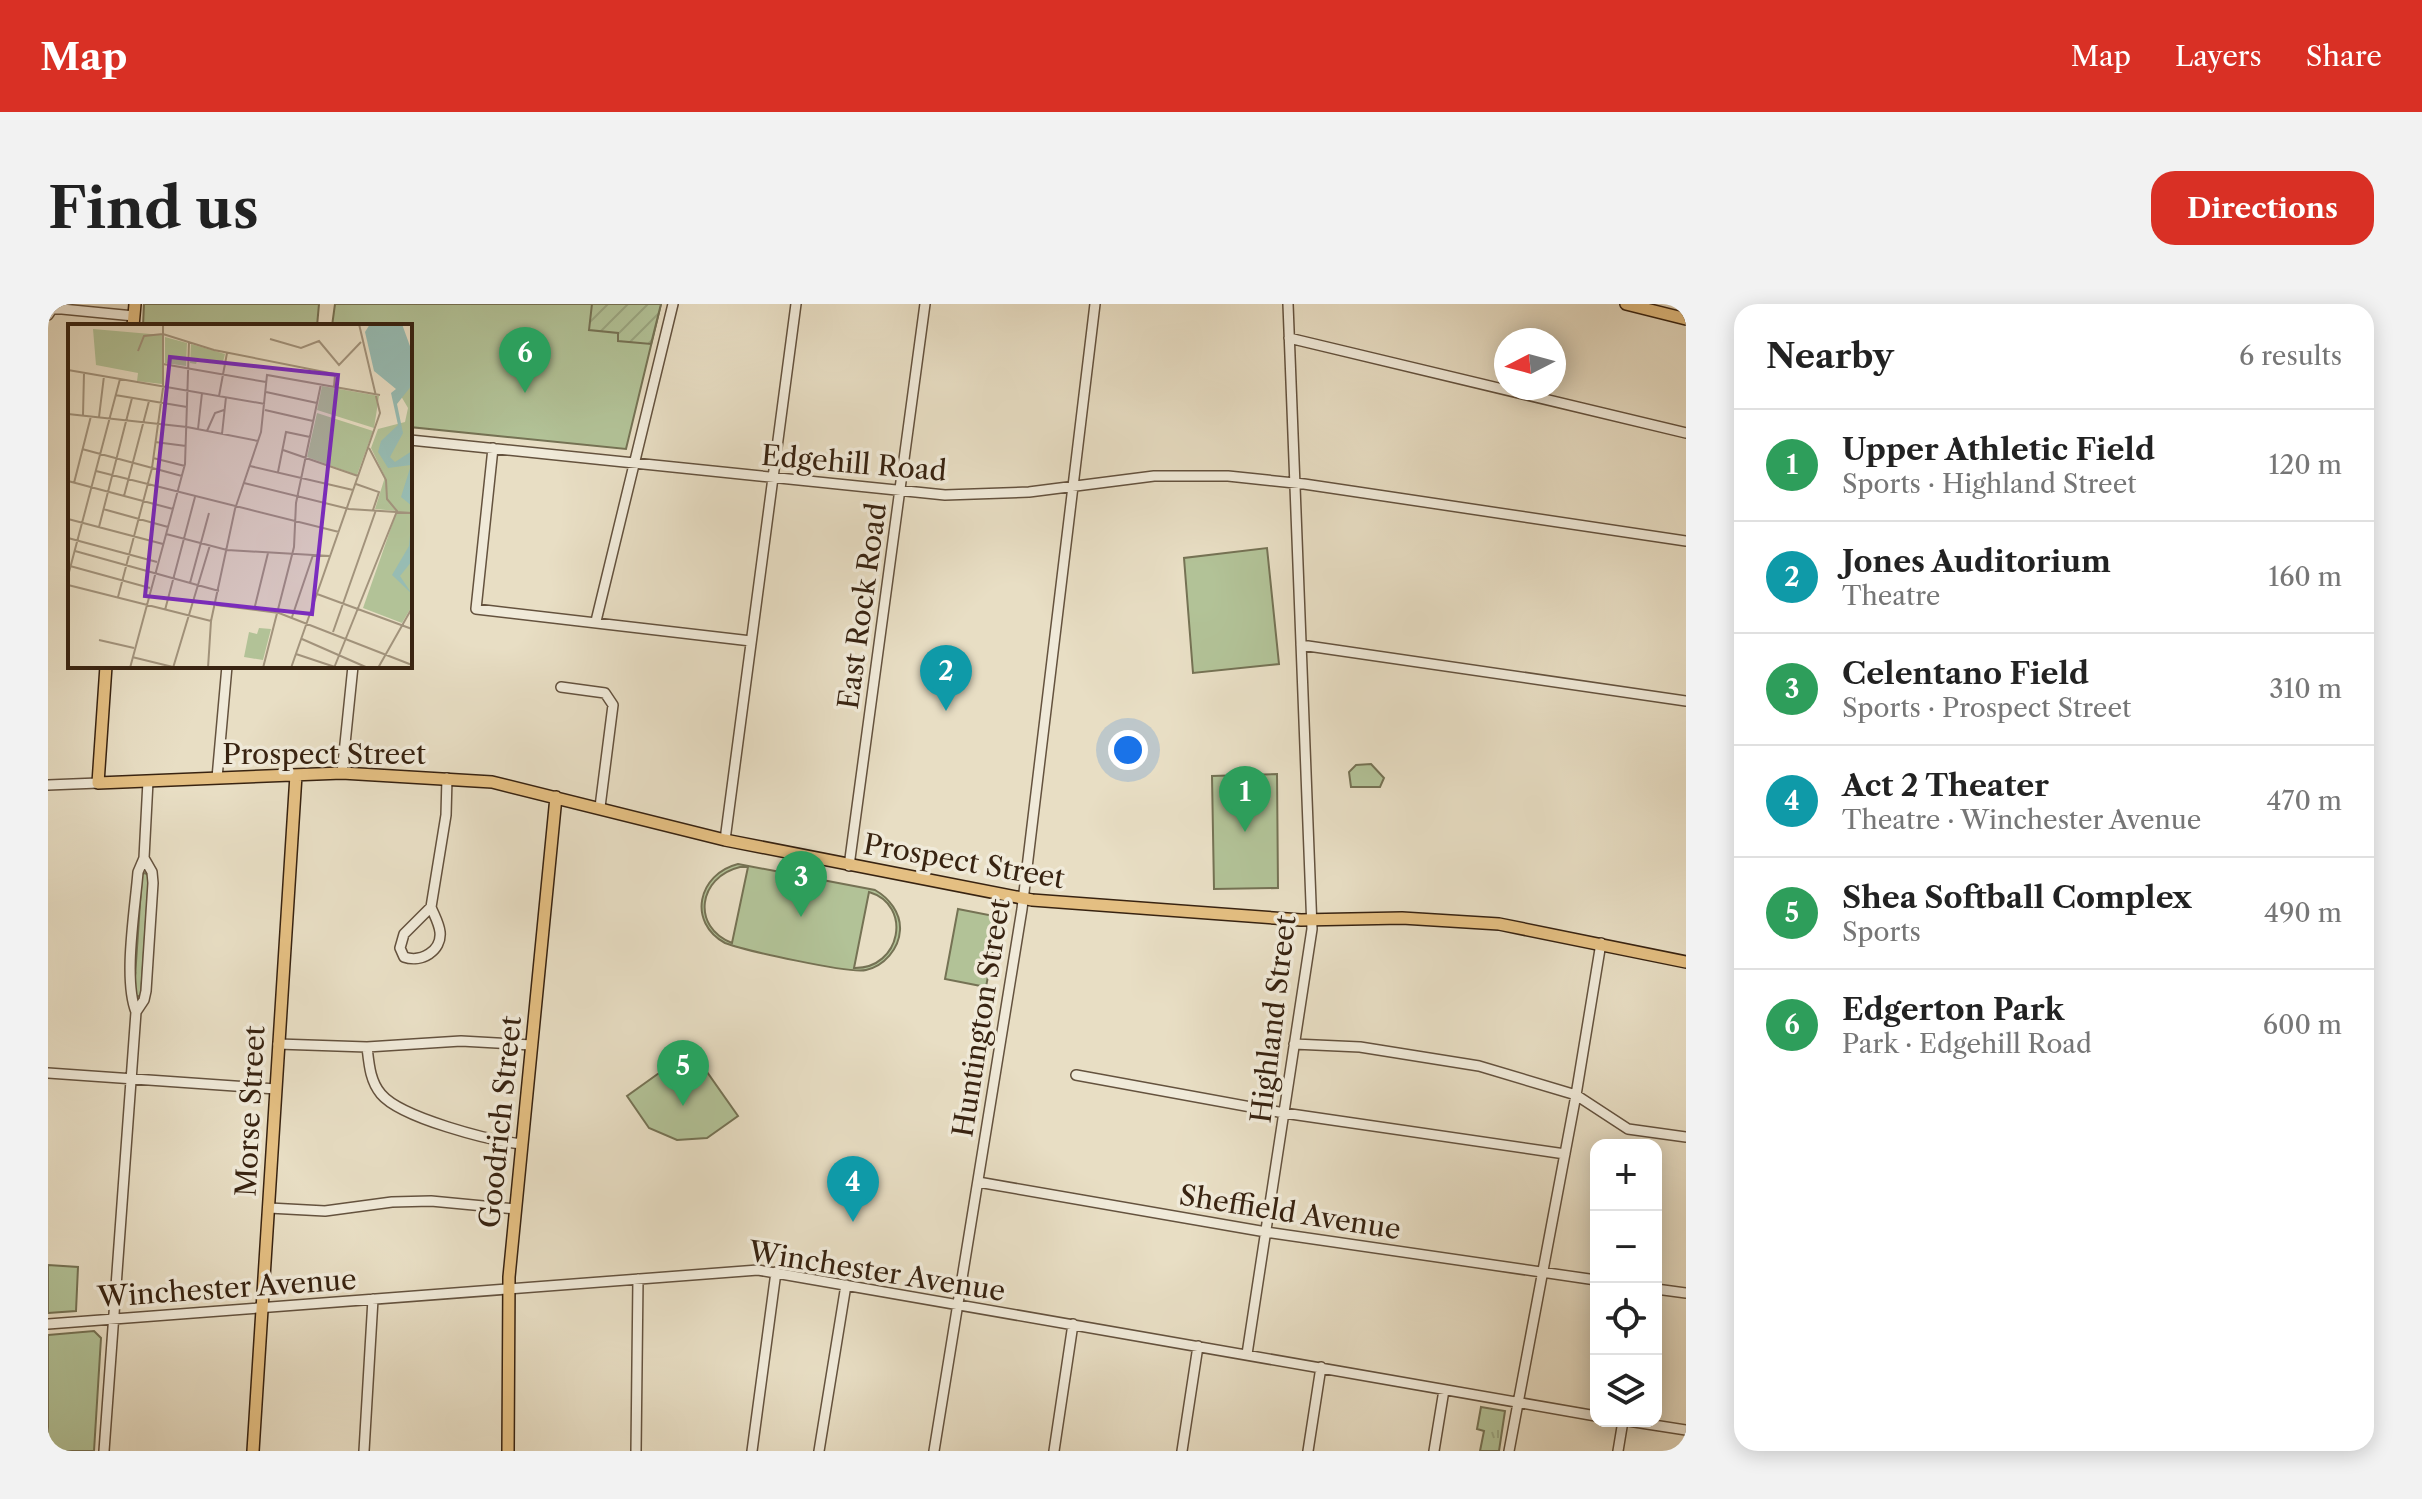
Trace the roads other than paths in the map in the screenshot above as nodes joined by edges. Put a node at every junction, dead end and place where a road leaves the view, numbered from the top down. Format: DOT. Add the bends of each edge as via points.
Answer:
graph roads {
  1 [pos="673,304"];
  2 [pos="796,304"];
  3 [pos="925,304"];
  4 [pos="1095,304"];
  5 [pos="1288,304"];
  6 [pos="1626,304"];
  7 [pos="48,315"];
  8 [pos="134,315"];
  9 [pos="1686,319"];
  10 [pos="1289,338"];
  11 [pos="1686,433"];
  12 [pos="412,440"];
  13 [pos="493,448"];
  14 [pos="634,463"];
  15 [pos="773,478"];
  16 [pos="1295,482"];
  17 [pos="1073,486"];
  18 [pos="899,491"];
  19 [pos="1686,541"];
  20 [pos="596,621"];
  21 [pos="751,641"];
  22 [pos="1301,645"];
  23 [pos="106,668"];
  24 [pos="227,668"];
  25 [pos="353,668"];
  26 [pos="561,687"];
  27 [pos="1686,701"];
  28 [pos="342,773"];
  29 [pos="296,775"];
  30 [pos="217,778"];
  31 [pos="447,778"];
  32 [pos="148,781"];
  33 [pos="98,783"];
  34 [pos="48,785"];
  35 [pos="556,797"];
  36 [pos="600,807"];
  37 [pos="725,840"];
  38 [pos="144,858"];
  39 [pos="849,866"];
  40 [pos="1023,898"];
  41 [pos="431,907"];
  42 [pos="1311,920"];
  43 [pos="1601,943"];
  44 [pos="1686,962"];
  45 [pos="136,1012"];
  46 [pos="278,1044"];
  47 [pos="1294,1044"];
  48 [pos="532,1045"];
  49 [pos="367,1047"];
  50 [pos="48,1073"];
  51 [pos="1076,1075"];
  52 [pos="132,1079"];
  53 [pos="276,1089"];
  54 [pos="1576,1095"];
  55 [pos="1284,1113"];
  56 [pos="1686,1137"];
  57 [pos="522,1144"];
  58 [pos="1565,1154"];
  59 [pos="978,1182"];
  60 [pos="269,1208"];
  61 [pos="516,1209"];
  62 [pos="1266,1232"];
  63 [pos="776,1272"];
  64 [pos="1541,1272"];
  65 [pos="638,1279"];
  66 [pos="1590,1279"];
  67 [pos="846,1285"];
  68 [pos="509,1289"];
  69 [pos="1662,1290"];
  70 [pos="1686,1293"];
  71 [pos="373,1299"];
  72 [pos="957,1304"];
  73 [pos="262,1308"];
  74 [pos="113,1319"];
  75 [pos="48,1324"];
  76 [pos="1073,1324"];
  77 [pos="1198,1346"];
  78 [pos="1247,1354"];
  79 [pos="1321,1367"];
  80 [pos="1444,1390"];
  81 [pos="1517,1402"];
  82 [pos="1590,1415"];
  83 [pos="1662,1426"];
  84 [pos="1624,1427"];
  85 [pos="1686,1430"];
  86 [pos="104,1451"];
  87 [pos="253,1451"];
  88 [pos="364,1451"];
  89 [pos="508,1451"];
  90 [pos="636,1451"];
  91 [pos="752,1451"];
  92 [pos="819,1451"];
  93 [pos="934,1451"];
  94 [pos="1054,1451"];
  95 [pos="1182,1451"];
  96 [pos="1308,1451"];
  97 [pos="1434,1451"];
  98 [pos="1509,1451"];
  99 [pos="1618,1451"];
  1 -- 14 [label="street"];
  2 -- 15 [label="street"];
  3 -- 18 [label="street, East Rock Road"];
  4 -- 17 [label="street, Huntington Street"];
  5 -- 10 [label="street, Highland Street"];
  6 -- 9 [label="main road"];
  7 -- 8 [label="street" via="62,309"];
  10 -- 11 [label="street"];
  10 -- 16 [label="street, Highland Street"];
  12 -- 13 [label="street, Edgehill Road"];
  13 -- 14 [label="street, Edgehill Road"];
  13 -- 20 [label="street" via="476,609"];
  14 -- 15 [label="street, Edgehill Road"];
  14 -- 20 [label="street"];
  15 -- 18 [label="street, Edgehill Road"];
  15 -- 21 [label="street"];
  16 -- 17 [label="street, Edgehill Road" via="1183,475"];
  16 -- 19 [label="street, Edgehill Road"];
  16 -- 22 [label="street, Highland Street"];
  17 -- 18 [label="street, Edgehill Road" via="991,495"];
  17 -- 40 [label="street, Huntington Street"];
  18 -- 39 [label="street, East Rock Road"];
  20 -- 21 [label="street"];
  21 -- 37 [label="street"];
  22 -- 27 [label="street"];
  22 -- 42 [label="street, Highland Street"];
  23 -- 33 [label="main road"];
  24 -- 30 [label="street"];
  25 -- 28 [label="street"];
  26 -- 36 [label="street" via="605,693 613,705"];
  28 -- 29 [label="main road, Prospect Street"];
  28 -- 31 [label="main road, Prospect Street"];
  29 -- 30 [label="main road, Prospect Street"];
  29 -- 46 [label="main road, Morse Street"];
  30 -- 32 [label="main road, Prospect Street"];
  31 -- 35 [label="main road, Prospect Street"];
  31 -- 41 [label="street"];
  32 -- 33 [label="main road, Prospect Street"];
  32 -- 38 [label="street"];
  33 -- 34 [label="street, Prospect Street"];
  35 -- 36 [label="main road, Prospect Street"];
  35 -- 48 [label="main road, Goodrich Street"];
  36 -- 37 [label="main road, Prospect Street"];
  37 -- 39 [label="main road, Prospect Street"];
  38 -- 45 [label="street" via="138,872 131,971"];
  38 -- 45 [label="street" via="153,883 146,991"];
  39 -- 40 [label="main road, Prospect Street"];
  40 -- 42 [label="main road, Prospect Street"];
  40 -- 59 [label="street, Huntington Street"];
  41 -- 41 [label="street" via="402,938 404,957 422,957 439,943"];
  42 -- 43 [label="main road, Prospect Street" via="1481,922"];
  42 -- 47 [label="street, Highland Street"];
  43 -- 44 [label="main road, Prospect Street"];
  43 -- 54 [label="street"];
  45 -- 52 [label="street"];
  46 -- 49 [label="street"];
  46 -- 53 [label="main road, Morse Street"];
  47 -- 54 [label="street" via="1360,1047 1461,1062"];
  47 -- 55 [label="street, Highland Street"];
  48 -- 49 [label="street" via="461,1041"];
  48 -- 57 [label="main road, Goodrich Street"];
  49 -- 57 [label="street" via="374,1083 397,1107"];
  50 -- 52 [label="street"];
  51 -- 55 [label="street"];
  52 -- 53 [label="street"];
  52 -- 74 [label="street"];
  53 -- 60 [label="main road, Morse Street"];
  54 -- 56 [label="street" via="1628,1129"];
  54 -- 58 [label="street"];
  55 -- 58 [label="street"];
  55 -- 62 [label="street, Highland Street"];
  57 -- 61 [label="main road, Goodrich Street"];
  58 -- 64 [label="street"];
  59 -- 62 [label="street, Sheffield Avenue"];
  59 -- 72 [label="street, Huntington Street"];
  60 -- 61 [label="street" via="325,1211 431,1201"];
  60 -- 73 [label="main road, Morse Street"];
  61 -- 68 [label="main road, Goodrich Street"];
  62 -- 64 [label="street, Sheffield Avenue"];
  62 -- 78 [label="street, Highland Street"];
  63 -- 65 [label="street, Winchester Avenue"];
  63 -- 67 [label="street, Winchester Avenue"];
  63 -- 91 [label="street"];
  64 -- 66 [label="street, Sheffield Avenue"];
  64 -- 81 [label="street"];
  65 -- 68 [label="street, Winchester Avenue"];
  65 -- 90 [label="street"];
  67 -- 72 [label="street, Winchester Avenue"];
  67 -- 92 [label="street"];
  68 -- 71 [label="street, Winchester Avenue"];
  68 -- 89 [label="main road, Goodrich Street"];
  69 -- 70 [label="street"];
  71 -- 73 [label="street, Winchester Avenue"];
  71 -- 88 [label="street"];
  72 -- 76 [label="street, Winchester Avenue"];
  72 -- 93 [label="street, Huntington Street"];
  73 -- 74 [label="street, Winchester Avenue"];
  73 -- 87 [label="main road, Morse Street"];
  74 -- 75 [label="street, Winchester Avenue"];
  74 -- 86 [label="street"];
  76 -- 77 [label="street, Winchester Avenue"];
  76 -- 94 [label="street"];
  77 -- 78 [label="street, Winchester Avenue"];
  77 -- 95 [label="street"];
  78 -- 79 [label="street, Winchester Avenue"];
  79 -- 80 [label="street, Winchester Avenue"];
  79 -- 96 [label="street"];
  80 -- 81 [label="street, Winchester Avenue"];
  80 -- 97 [label="street"];
  81 -- 82 [label="street, Winchester Avenue"];
  81 -- 98 [label="street"];
  83 -- 85 [label="street"];
  84 -- 99 [label="street"];
}
